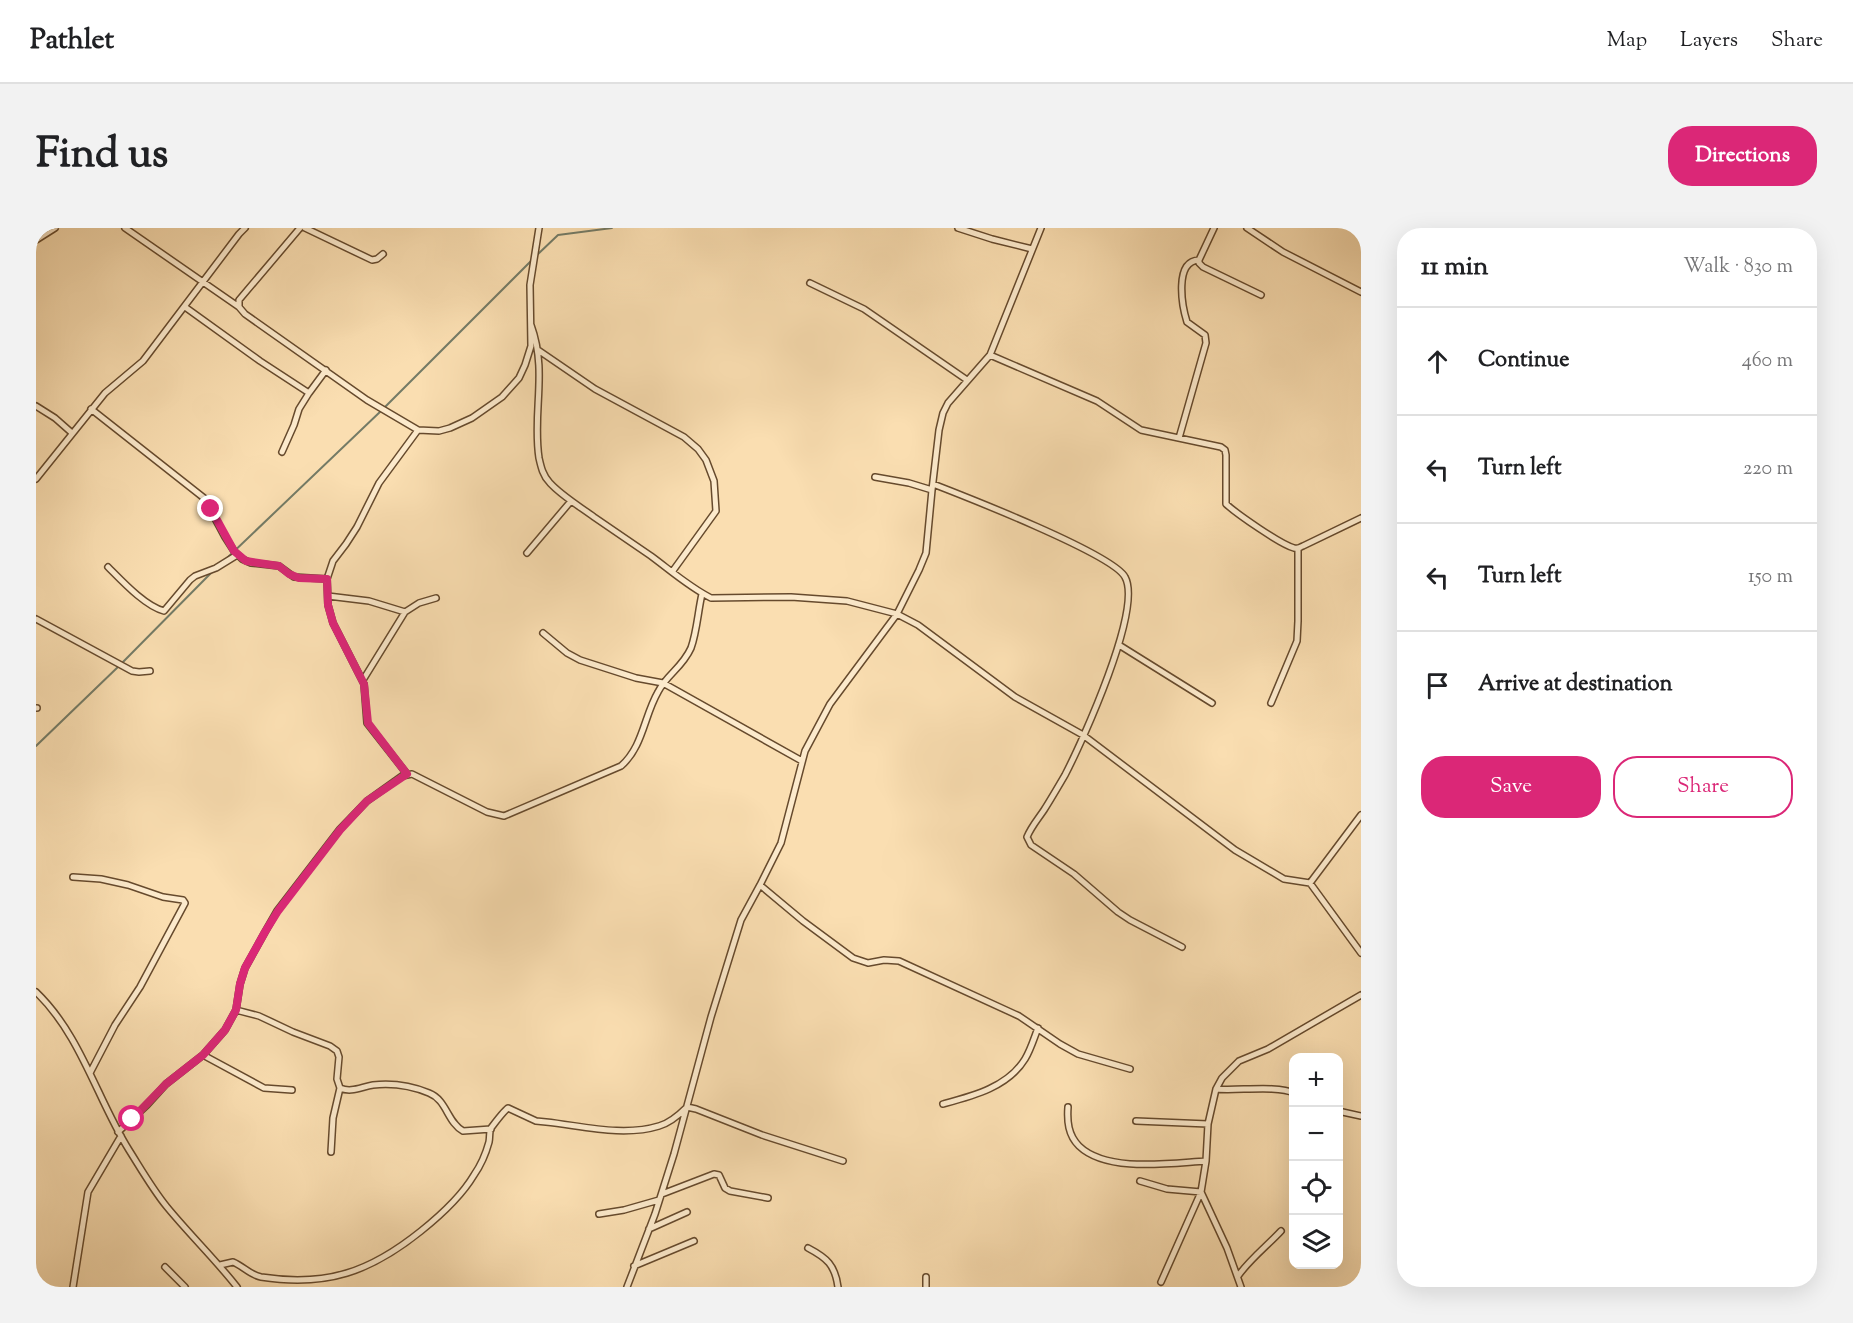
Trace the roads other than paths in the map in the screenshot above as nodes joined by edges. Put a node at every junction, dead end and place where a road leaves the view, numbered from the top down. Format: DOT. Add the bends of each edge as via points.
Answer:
graph roads {
  1 [pos="55,228"];
  2 [pos="125,228"];
  3 [pos="245,228"];
  4 [pos="300,228"];
  5 [pos="305,228"];
  6 [pos="539,228"];
  7 [pos="958,228"];
  8 [pos="1041,228"];
  9 [pos="1214,228"];
  10 [pos="1247,228"];
  11 [pos="36,240"];
  12 [pos="1032,249"];
  13 [pos="383,254"];
  14 [pos="1199,260"];
  15 [pos="203,282"];
  16 [pos="810,283"];
  17 [pos="1361,291"];
  18 [pos="1261,295"];
  19 [pos="185,307"];
  20 [pos="239,307"];
  21 [pos="531,325"];
  22 [pos="538,350"];
  23 [pos="990,355"];
  24 [pos="326,370"];
  25 [pos="967,380"];
  26 [pos="309,393"];
  27 [pos="36,406"];
  28 [pos="91,410"];
  29 [pos="418,430"];
  30 [pos="72,433"];
  31 [pos="1179,438"];
  32 [pos="282,452"];
  33 [pos="875,477"];
  34 [pos="36,479"];
  35 [pos="932,487"];
  36 [pos="571,501"];
  37 [pos="1361,518"];
  38 [pos="1298,548"];
  39 [pos="527,553"];
  40 [pos="237,555"];
  41 [pos="108,567"];
  42 [pos="672,572"];
  43 [pos="327,579"];
  44 [pos="702,594"];
  45 [pos="328,596"];
  46 [pos="436,598"];
  47 [pos="405,612"];
  48 [pos="897,614"];
  49 [pos="36,619"];
  50 [pos="543,633"];
  51 [pos="1119,645"];
  52 [pos="150,670"];
  53 [pos="363,680"];
  54 [pos="663,683"];
  55 [pos="1271,702"];
  56 [pos="1212,703"];
  57 [pos="1083,735"];
  58 [pos="802,761"];
  59 [pos="407,774"];
  60 [pos="1361,815"];
  61 [pos="73,877"];
  62 [pos="1310,883"];
  63 [pos="760,885"];
  64 [pos="1182,947"];
  65 [pos="1361,952"];
  66 [pos="36,993"];
  67 [pos="1361,995"];
  68 [pos="236,1010"];
  69 [pos="1038,1028"];
  70 [pos="203,1055"];
  71 [pos="1130,1069"];
  72 [pos="90,1073"];
  73 [pos="340,1089"];
  74 [pos="1216,1089"];
  75 [pos="292,1090"];
  76 [pos="1289,1092"];
  77 [pos="943,1104"];
  78 [pos="687,1107"];
  79 [pos="1068,1107"];
  80 [pos="1343,1112"];
  81 [pos="1361,1116"];
  82 [pos="1136,1121"];
  83 [pos="1208,1124"];
  84 [pos="491,1129"];
  85 [pos="119,1134"];
  86 [pos="331,1152"];
  87 [pos="843,1161"];
  88 [pos="1206,1161"];
  89 [pos="1140,1181"];
  90 [pos="1201,1192"];
  91 [pos="660,1197"];
  92 [pos="768,1198"];
  93 [pos="687,1212"];
  94 [pos="599,1214"];
  95 [pos="649,1229"];
  96 [pos="1281,1231"];
  97 [pos="694,1240"];
  98 [pos="808,1248"];
  99 [pos="220,1265"];
  100 [pos="634,1266"];
  101 [pos="165,1267"];
  102 [pos="1238,1276"];
  103 [pos="926,1277"];
  104 [pos="313,1280"];
  105 [pos="1161,1282"];
  106 [pos="73,1287"];
  107 [pos="185,1287"];
  108 [pos="237,1287"];
  109 [pos="314,1287"];
  110 [pos="627,1287"];
  111 [pos="838,1287"];
  112 [pos="926,1287"];
  113 [pos="1241,1287"];
  1 -- 11 [label="street"];
  2 -- 15 [label="street"];
  3 -- 15 [label="street"];
  4 -- 20 [label="street" via="239,300"];
  5 -- 13 [label="street" via="372,260"];
  6 -- 21 [label="street" via="530,285"];
  7 -- 12 [label="street"];
  8 -- 12 [label="street"];
  9 -- 14 [label="street"];
  10 -- 17 [label="street" via="1283,252"];
  12 -- 23 [label="street"];
  14 -- 18 [label="street" via="1203,267"];
  14 -- 31 [label="street" via="1190,262 1184,272 1183,300 1187,322 1206,339"];
  15 -- 19 [label="street"];
  15 -- 20 [label="street"];
  16 -- 25 [label="street" via="864,309"];
  19 -- 26 [label="street"];
  19 -- 28 [label="street" via="143,361 111,387"];
  20 -- 24 [label="street"];
  21 -- 22 [label="street"];
  21 -- 29 [label="street" via="531,346 525,365 502,398 450,428"];
  22 -- 36 [label="street" via="539,458 548,482"];
  22 -- 42 [label="street" via="595,389 684,437 706,460 714,481 716,511"];
  23 -- 25 [label="street"];
  23 -- 31 [label="street" via="1097,401 1141,430"];
  24 -- 26 [label="street"];
  24 -- 29 [label="street"];
  25 -- 35 [label="street" via="943,413"];
  26 -- 32 [label="street"];
  27 -- 30 [label="street"];
  28 -- 30 [label="street"];
  28 -- 40 [label="street" via="204,498"];
  29 -- 43 [label="street" via="379,483 357,527 333,561"];
  30 -- 34 [label="street"];
  31 -- 38 [label="street" via="1225,450 1226,504 1278,540"];
  33 -- 35 [label="street"];
  35 -- 48 [label="street" via="926,552"];
  35 -- 51 [label="street" via="1025,522 1119,569 1126,577 1128,595"];
  36 -- 39 [label="street"];
  36 -- 42 [label="street"];
  37 -- 38 [label="street"];
  38 -- 55 [label="street" via="1296,641"];
  40 -- 41 [label="street" via="195,576 164,611 130,589"];
  40 -- 43 [label="street" via="251,563 279,566 294,577"];
  42 -- 44 [label="street"];
  43 -- 45 [label="street"];
  44 -- 48 [label="street" via="716,599 790,597 847,601"];
  44 -- 54 [label="street" via="692,645 681,666"];
  45 -- 47 [label="street" via="369,601"];
  45 -- 53 [label="street" via="333,623"];
  46 -- 47 [label="street"];
  47 -- 53 [label="street"];
  48 -- 57 [label="street" via="918,625 1015,697"];
  48 -- 58 [label="street" via="830,704"];
  49 -- 52 [label="street" via="132,671"];
  50 -- 54 [label="street" via="580,660"];
  51 -- 56 [label="street"];
  51 -- 57 [label="street"];
  53 -- 59 [label="street" via="368,723"];
  54 -- 58 [label="street"];
  54 -- 59 [label="street" via="628,760 511,814 497,816"];
  57 -- 62 [label="street" via="1235,850 1284,879"];
  57 -- 64 [label="street" via="1065,774 1027,835 1028,840 1130,920"];
  58 -- 63 [label="street" via="781,843"];
  59 -- 68 [label="street" via="367,801 278,911 245,968"];
  60 -- 62 [label="street"];
  61 -- 72 [label="street" via="128,885 185,903"];
  62 -- 65 [label="street"];
  63 -- 69 [label="street" via="853,958 868,963 899,961"];
  63 -- 78 [label="street" via="741,920"];
  66 -- 72 [label="street" via="63,1025"];
  67 -- 74 [label="street" via="1239,1061"];
  68 -- 70 [label="street"];
  68 -- 73 [label="street" via="259,1016 337,1051"];
  69 -- 71 [label="street" via="1078,1054"];
  69 -- 77 [label="street" via="1025,1058 1006,1079 992,1088"];
  70 -- 75 [label="street" via="264,1088"];
  70 -- 85 [label="street" via="166,1084"];
  72 -- 85 [label="street"];
  73 -- 84 [label="street" via="373,1085 414,1088 438,1099 463,1131"];
  73 -- 86 [label="street"];
  74 -- 76 [label="street"];
  74 -- 83 [label="street"];
  78 -- 84 [label="street" via="660,1126 622,1131 536,1120 508,1108"];
  78 -- 87 [label="street"];
  78 -- 91 [label="street"];
  79 -- 88 [label="street" via="1072,1136 1094,1155 1134,1164"];
  80 -- 81 [label="street"];
  82 -- 83 [label="street"];
  83 -- 88 [label="street"];
  84 -- 104 [label="street" via="475,1175 437,1218 396,1251 371,1265 342,1276"];
  85 -- 99 [label="street" via="166,1206"];
  85 -- 106 [label="street" via="88,1192"];
  88 -- 90 [label="street"];
  89 -- 90 [label="street" via="1167,1189"];
  90 -- 102 [label="street"];
  90 -- 105 [label="street"];
  91 -- 92 [label="street" via="714,1174 730,1191"];
  91 -- 94 [label="street"];
  91 -- 95 [label="street"];
  93 -- 95 [label="street"];
  95 -- 100 [label="street"];
  96 -- 102 [label="street"];
  97 -- 100 [label="street"];
  98 -- 111 [label="street" via="829,1261"];
  99 -- 104 [label="street" via="233,1262 258,1276"];
  99 -- 108 [label="street"];
  100 -- 110 [label="street"];
  101 -- 107 [label="street"];
  102 -- 113 [label="street"];
  103 -- 112 [label="street"];
  104 -- 109 [label="street"];
}
